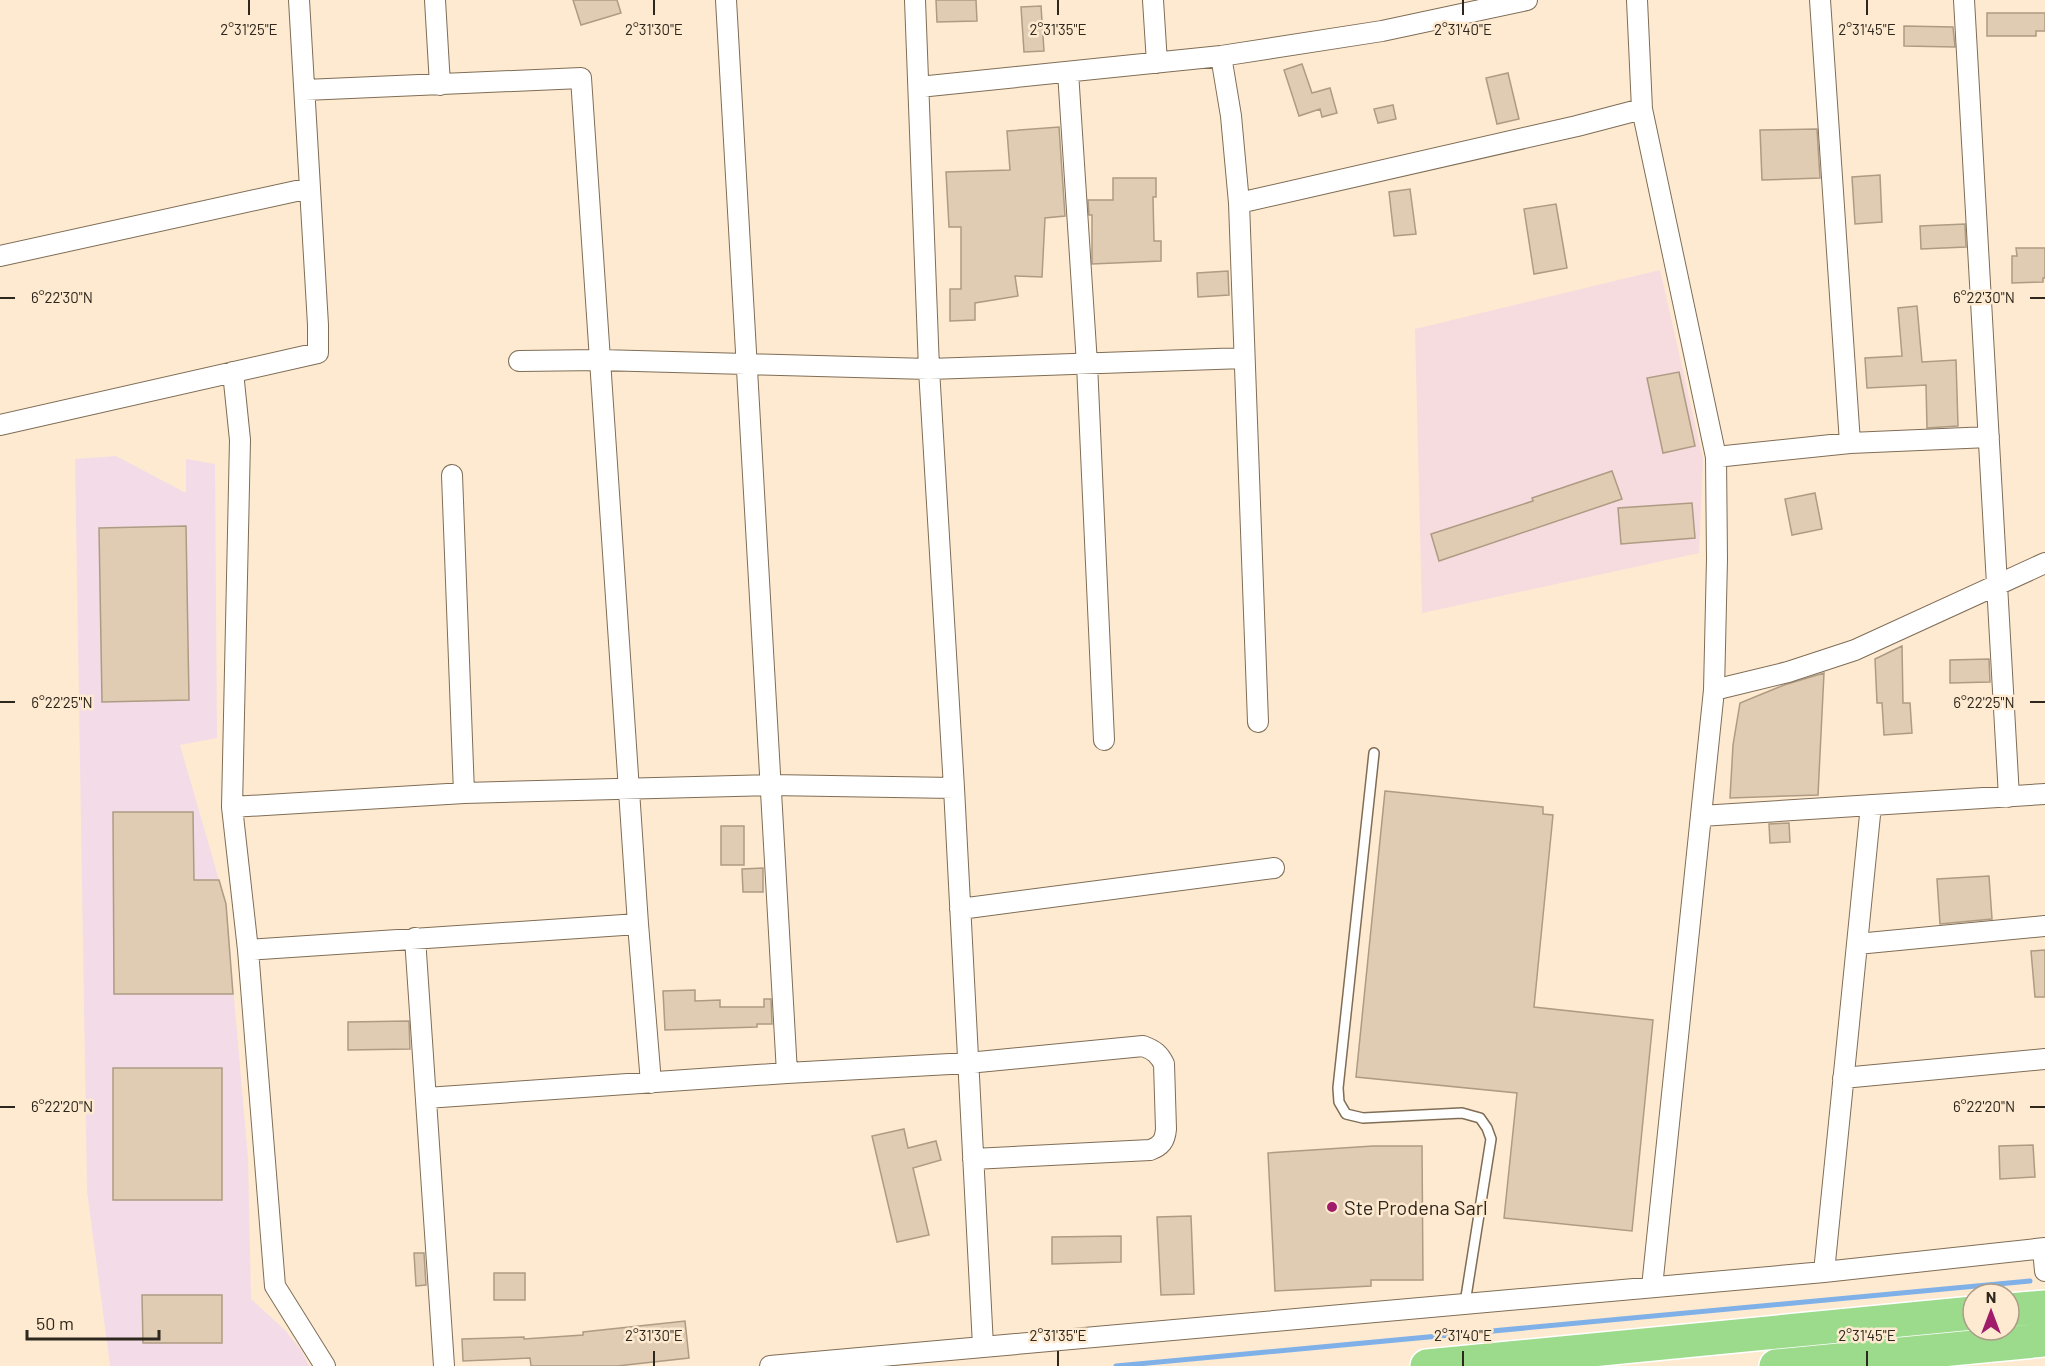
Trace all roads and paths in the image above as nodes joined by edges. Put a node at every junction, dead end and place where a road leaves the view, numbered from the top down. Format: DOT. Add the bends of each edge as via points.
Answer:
graph roads {
  1 [pos="299,0"];
  2 [pos="435,0"];
  3 [pos="726,0"];
  4 [pos="915,0"];
  5 [pos="1153,0"];
  6 [pos="1527,0"];
  7 [pos="1637,0"];
  8 [pos="1820,0"];
  9 [pos="1964,0"];
  10 [pos="1221,56"];
  11 [pos="1157,63"];
  12 [pos="1068,72"];
  13 [pos="440,85"];
  14 [pos="919,87"];
  15 [pos="304,90"];
  16 [pos="1642,109"];
  17 [pos="310,188"];
  18 [pos="1239,203"];
  19 [pos="0,256"];
  20 [pos="1244,357"];
  21 [pos="600,360"];
  22 [pos="519,361"];
  23 [pos="1087,364"];
  24 [pos="747,365"];
  25 [pos="930,369"];
  26 [pos="233,372"];
  27 [pos="0,425"];
  28 [pos="1989,437"];
  29 [pos="1850,443"];
  30 [pos="1716,457"];
  31 [pos="452,476"];
  32 [pos="2045,563"];
  33 [pos="1998,586"];
  34 [pos="1714,690"];
  35 [pos="1258,722"];
  36 [pos="1104,740"];
  37 [pos="1374,753"];
  38 [pos="770,785"];
  39 [pos="954,788"];
  40 [pos="629,789"];
  41 [pos="464,793"];
  42 [pos="2045,794"];
  43 [pos="2009,797"];
  44 [pos="1871,805"];
  45 [pos="232,807"];
  46 [pos="1701,816"];
  47 [pos="1274,868"];
  48 [pos="960,909"];
  49 [pos="638,924"];
  50 [pos="2045,926"];
  51 [pos="415,938"];
  52 [pos="1857,944"];
  53 [pos="248,950"];
  54 [pos="2045,1059"];
  55 [pos="968,1063"];
  56 [pos="787,1073"];
  57 [pos="1843,1078"];
  58 [pos="651,1083"];
  59 [pos="426,1098"];
  60 [pos="973,1159"];
  61 [pos="2044,1249"];
  62 [pos="2045,1271"];
  63 [pos="1824,1272"];
  64 [pos="1652,1287"];
  65 [pos="1465,1303"];
  66 [pos="2045,1307"];
  67 [pos="2021,1309"];
  68 [pos="1961,1315"];
  69 [pos="2045,1340"];
  70 [pos="982,1346"];
  71 [pos="325,1366"];
  72 [pos="444,1366"];
  73 [pos="770,1366"];
  74 [pos="1427,1366"];
  75 [pos="1776,1366"];
  1 -- 15 [label="street"];
  2 -- 13 [label="street"];
  3 -- 24 [label="street"];
  4 -- 14 [label="street"];
  5 -- 11 [label="street"];
  6 -- 10 [label="street" via="1382,31"];
  7 -- 16 [label="street"];
  8 -- 29 [label="street"];
  9 -- 28 [label="street"];
  10 -- 11 [label="street"];
  10 -- 18 [label="street"];
  11 -- 12 [label="street"];
  12 -- 14 [label="street"];
  12 -- 23 [label="street"];
  13 -- 15 [label="street"];
  13 -- 21 [label="street" via="581,78"];
  14 -- 25 [label="street"];
  15 -- 17 [label="street"];
  16 -- 18 [label="street"];
  16 -- 30 [label="street"];
  17 -- 19 [label="street"];
  17 -- 26 [label="street" via="318,353"];
  18 -- 20 [label="street"];
  20 -- 23 [label="street"];
  20 -- 35 [label="street"];
  21 -- 22 [label="street"];
  21 -- 24 [label="street"];
  21 -- 40 [label="street"];
  23 -- 25 [label="street"];
  23 -- 36 [label="street"];
  24 -- 25 [label="street"];
  24 -- 38 [label="street"];
  25 -- 39 [label="street"];
  26 -- 27 [label="street"];
  26 -- 45 [label="street" via="240,440"];
  28 -- 29 [label="street"];
  28 -- 33 [label="street"];
  29 -- 30 [label="street"];
  30 -- 34 [label="street"];
  31 -- 41 [label="street"];
  32 -- 33 [label="street"];
  33 -- 34 [label="street" via="1855,650"];
  33 -- 43 [label="street"];
  34 -- 46 [label="street"];
  37 -- 65 [label="lane" via="1339,1102 1346,1114 1363,1118 1462,1113 1480,1118 1487,1128 1491,1139"];
  38 -- 39 [label="street"];
  38 -- 40 [label="street"];
  38 -- 56 [label="street"];
  39 -- 48 [label="street"];
  40 -- 41 [label="street"];
  40 -- 49 [label="street"];
  41 -- 45 [label="street"];
  42 -- 43 [label="street"];
  43 -- 44 [label="street"];
  44 -- 46 [label="street"];
  44 -- 52 [label="street"];
  45 -- 53 [label="street"];
  46 -- 64 [label="street"];
  47 -- 48 [label="street"];
  48 -- 55 [label="street"];
  49 -- 51 [label="street"];
  49 -- 58 [label="street"];
  50 -- 52 [label="street"];
  51 -- 53 [label="street"];
  51 -- 59 [label="street"];
  52 -- 57 [label="street"];
  53 -- 71 [label="street" via="275,1286"];
  54 -- 57 [label="street"];
  55 -- 56 [label="street"];
  55 -- 60 [label="street"];
  55 -- 60 [label="street" via="1143,1046 1153,1049 1164,1064 1166,1137 1161,1146 1150,1150"];
  56 -- 58 [label="street"];
  57 -- 63 [label="street"];
  58 -- 59 [label="street"];
  59 -- 72 [label="street"];
  60 -- 70 [label="street"];
  61 -- 62 [label="street"];
  61 -- 63 [label="street"];
  63 -- 64 [label="street"];
  64 -- 65 [label="street"];
  65 -- 70 [label="street"];
  66 -- 67 [label="highway"];
  68 -- 74 [label="highway"];
  69 -- 75 [label="highway"];
  70 -- 73 [label="street"];
}
